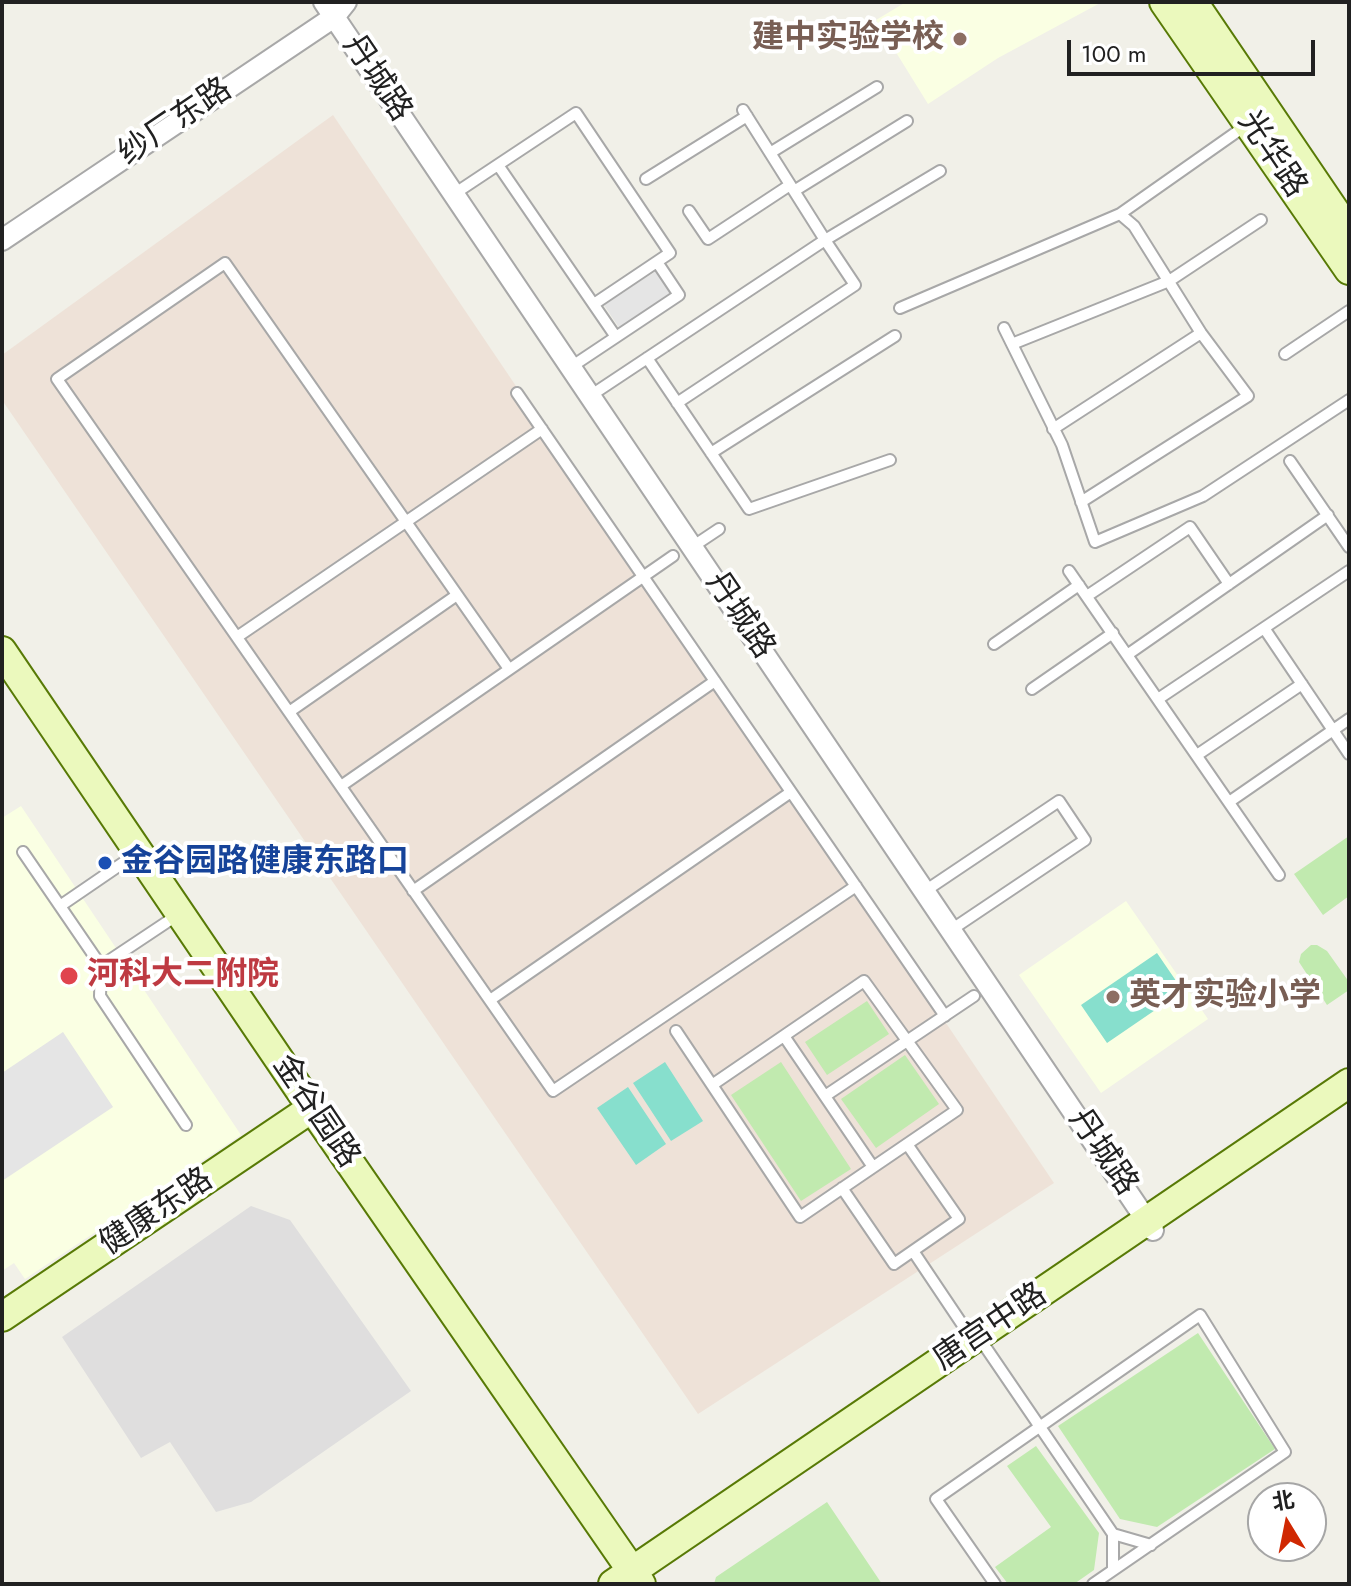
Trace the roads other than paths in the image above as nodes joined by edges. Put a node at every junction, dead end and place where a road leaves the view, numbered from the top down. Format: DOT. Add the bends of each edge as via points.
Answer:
graph roads {
  1 [pos="1184,5"];
  2 [pos="335,7"];
  3 [pos="877,87"];
  4 [pos="1258,118"];
  5 [pos="907,121"];
  6 [pos="770,153"];
  7 [pos="498,165"];
  8 [pos="940,171"];
  9 [pos="646,179"];
  10 [pos="792,188"];
  11 [pos="454,194"];
  12 [pos="689,211"];
  13 [pos="1120,214"];
  14 [pos="1261,220"];
  15 [pos="1349,232"];
  16 [pos="2,240"];
  17 [pos="825,240"];
  18 [pos="657,262"];
  19 [pos="1349,270"];
  20 [pos="1169,281"];
  21 [pos="594,304"];
  22 [pos="900,308"];
  23 [pos="1349,311"];
  24 [pos="1004,328"];
  25 [pos="1201,333"];
  26 [pos="895,336"];
  27 [pos="616,337"];
  28 [pos="1012,344"];
  29 [pos="1285,354"];
  30 [pos="647,358"];
  31 [pos="571,367"];
  32 [pos="517,393"];
  33 [pos="590,396"];
  34 [pos="1349,400"];
  35 [pos="677,403"];
  36 [pos="542,429"];
  37 [pos="1053,429"];
  38 [pos="711,453"];
  39 [pos="890,460"];
  40 [pos="1290,461"];
  41 [pos="1081,502"];
  42 [pos="1328,515"];
  43 [pos="406,522"];
  44 [pos="719,529"];
  45 [pos="692,547"];
  46 [pos="1349,547"];
  47 [pos="673,556"];
  48 [pos="1069,571"];
  49 [pos="1349,571"];
  50 [pos="643,576"];
  51 [pos="1229,584"];
  52 [pos="1079,585"];
  53 [pos="457,595"];
  54 [pos="1087,596"];
  55 [pos="1264,628"];
  56 [pos="1113,633"];
  57 [pos="237,637"];
  58 [pos="994,644"];
  59 [pos="2,651"];
  60 [pos="1127,655"];
  61 [pos="509,669"];
  62 [pos="2,674"];
  63 [pos="715,681"];
  64 [pos="1302,684"];
  65 [pos="1032,689"];
  66 [pos="1158,699"];
  67 [pos="289,712"];
  68 [pos="1349,719"];
  69 [pos="1333,730"];
  70 [pos="1349,754"];
  71 [pos="1197,755"];
  72 [pos="341,786"];
  73 [pos="791,792"];
  74 [pos="1229,802"];
  75 [pos="23,852"];
  76 [pos="134,856"];
  77 [pos="1279,875"];
  78 [pos="856,886"];
  79 [pos="413,891"];
  80 [pos="925,891"];
  81 [pos="60,906"];
  82 [pos="175,917"];
  83 [pos="951,930"];
  84 [pos="101,966"];
  85 [pos="974,996"];
  86 [pos="490,1000"];
  87 [pos="945,1016"];
  88 [pos="676,1031"];
  89 [pos="784,1036"];
  90 [pos="907,1041"];
  91 [pos="1349,1083"];
  92 [pos="712,1085"];
  93 [pos="1349,1095"];
  94 [pos="825,1096"];
  95 [pos="308,1111"];
  96 [pos="186,1125"];
  97 [pos="907,1144"];
  98 [pos="873,1167"];
  99 [pos="842,1188"];
  100 [pos="1150,1226"];
  101 [pos="913,1251"];
  102 [pos="2,1317"];
  103 [pos="979,1341"];
  104 [pos="1039,1426"];
  105 [pos="1113,1534"];
  106 [pos="1151,1545"];
  107 [pos="1113,1570"];
  108 [pos="629,1581"];
  109 [pos="995,1584"];
  110 [pos="1093,1584"];
  1 -- 4 [label="main road, 光华路"];
  2 -- 11 [label="street, 丹城路"];
  2 -- 16 [label="street, 纱厂东路"];
  3 -- 6 [label="lane"];
  4 -- 13 [label="lane"];
  4 -- 15 [label="main road, 光华路"];
  4 -- 19 [label="main road, 光华路"];
  5 -- 10 [label="lane"];
  6 -- 9 [label="lane" via="745,113"];
  6 -- 10 [label="lane"];
  7 -- 11 [label="lane"];
  7 -- 18 [label="lane" via="576,113 670,253"];
  7 -- 21 [label="lane"];
  8 -- 17 [label="lane"];
  10 -- 12 [label="lane" via="708,239"];
  10 -- 17 [label="lane"];
  11 -- 31 [label="street, 丹城路"];
  13 -- 20 [label="lane" via="1134,226"];
  13 -- 22 [label="lane"];
  14 -- 20 [label="lane"];
  17 -- 30 [label="lane"];
  17 -- 35 [label="lane" via="855,285"];
  18 -- 21 [label="lane"];
  18 -- 27 [label="lane" via="679,295"];
  20 -- 25 [label="lane"];
  20 -- 28 [label="lane"];
  21 -- 27 [label="lane"];
  23 -- 29 [label="lane"];
  24 -- 28 [label="lane"];
  25 -- 37 [label="lane"];
  25 -- 41 [label="lane" via="1248,396"];
  26 -- 38 [label="lane"];
  27 -- 31 [label="lane"];
  28 -- 37 [label="lane"];
  30 -- 33 [label="lane"];
  30 -- 35 [label="lane"];
  31 -- 33 [label="street, 丹城路"];
  32 -- 36 [label="lane"];
  33 -- 45 [label="street, 丹城路"];
  34 -- 41 [label="lane" via="1203,496 1095,542"];
  35 -- 38 [label="lane"];
  36 -- 43 [label="lane"];
  36 -- 50 [label="lane"];
  37 -- 41 [label="lane"];
  38 -- 39 [label="lane" via="747,511"];
  40 -- 42 [label="lane"];
  42 -- 46 [label="lane"];
  42 -- 51 [label="lane"];
  43 -- 53 [label="lane"];
  43 -- 57 [label="lane"];
  43 -- 57 [label="lane" via="225,263 57,379"];
  44 -- 45 [label="lane"];
  45 -- 80 [label="street, 丹城路"];
  47 -- 50 [label="lane"];
  48 -- 52 [label="lane"];
  49 -- 55 [label="lane"];
  50 -- 61 [label="lane"];
  50 -- 63 [label="lane"];
  51 -- 54 [label="lane" via="1190,527"];
  51 -- 60 [label="lane"];
  52 -- 54 [label="lane"];
  52 -- 58 [label="lane"];
  53 -- 61 [label="lane"];
  53 -- 67 [label="lane"];
  54 -- 56 [label="lane"];
  55 -- 64 [label="lane"];
  55 -- 66 [label="lane"];
  56 -- 60 [label="lane"];
  56 -- 65 [label="lane"];
  57 -- 67 [label="lane"];
  59 -- 76 [label="main road, 金谷园路"];
  60 -- 66 [label="lane"];
  61 -- 72 [label="lane"];
  62 -- 76 [label="main road, 金谷园路"];
  63 -- 73 [label="lane"];
  63 -- 79 [label="lane"];
  64 -- 69 [label="lane"];
  64 -- 71 [label="lane"];
  66 -- 71 [label="lane"];
  67 -- 72 [label="lane"];
  68 -- 69 [label="lane"];
  69 -- 70 [label="lane"];
  69 -- 74 [label="lane"];
  71 -- 74 [label="lane"];
  72 -- 79 [label="lane"];
  73 -- 78 [label="lane"];
  73 -- 86 [label="lane"];
  74 -- 77 [label="lane"];
  75 -- 81 [label="lane"];
  76 -- 81 [label="lane"];
  76 -- 82 [label="main road, 金谷园路"];
  78 -- 86 [label="lane" via="553,1091"];
  78 -- 87 [label="lane"];
  79 -- 86 [label="lane"];
  80 -- 83 [label="street, 丹城路"];
  80 -- 83 [label="lane" via="1059,801 1085,840"];
  81 -- 84 [label="lane"];
  82 -- 84 [label="lane"];
  82 -- 95 [label="main road, 金谷园路"];
  83 -- 100 [label="street, 丹城路"];
  84 -- 96 [label="lane" via="100,996"];
  85 -- 87 [label="lane"];
  87 -- 90 [label="lane"];
  88 -- 92 [label="lane"];
  89 -- 90 [label="lane" via="864,981"];
  89 -- 92 [label="lane"];
  89 -- 94 [label="lane"];
  90 -- 94 [label="lane"];
  90 -- 97 [label="lane" via="957,1110"];
  91 -- 100 [label="main road, 唐宫中路"];
  92 -- 99 [label="lane" via="800,1217"];
  93 -- 100 [label="main road, 唐宫中路"];
  94 -- 98 [label="lane"];
  95 -- 102 [label="main road, 健康东路"];
  95 -- 108 [label="main road, 金谷园路"];
  97 -- 98 [label="lane"];
  97 -- 101 [label="lane" via="959,1219"];
  98 -- 99 [label="lane"];
  99 -- 101 [label="lane" via="894,1264"];
  100 -- 103 [label="main road, 唐宫中路"];
  101 -- 103 [label="lane"];
  103 -- 104 [label="lane"];
  103 -- 108 [label="main road, 唐宫中路"];
  104 -- 105 [label="lane"];
  104 -- 106 [label="lane" via="1200,1315 1285,1452"];
  104 -- 109 [label="lane" via="936,1499"];
  105 -- 106 [label="lane"];
  105 -- 107 [label="lane"];
  106 -- 107 [label="lane"];
  107 -- 110 [label="lane"];
}
